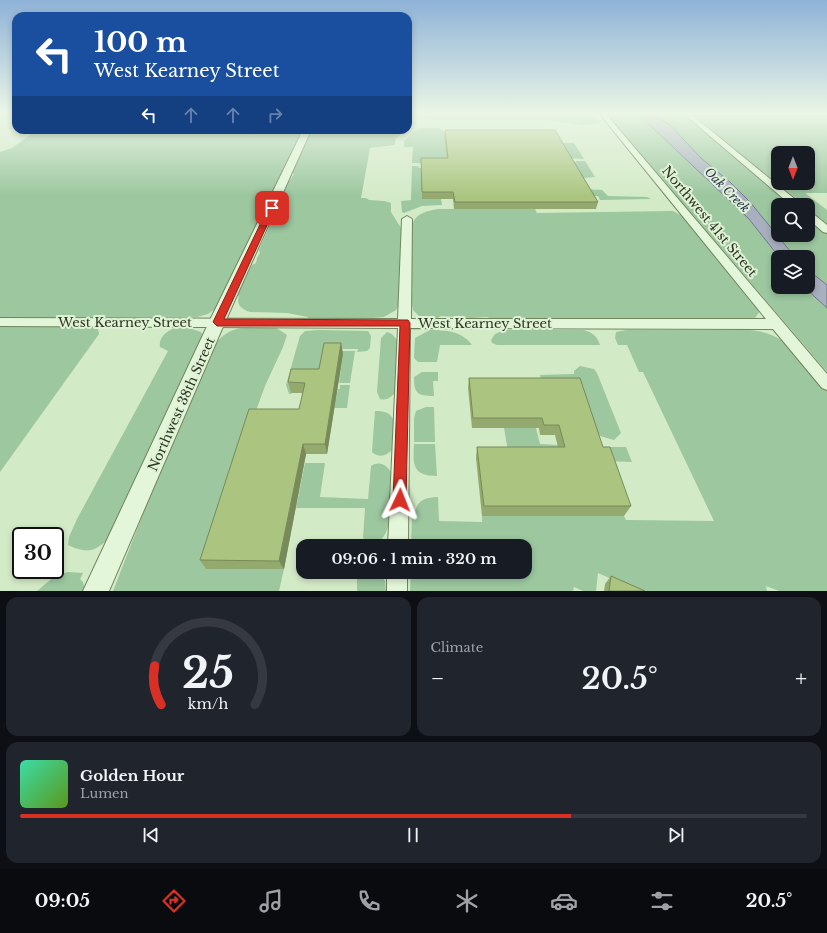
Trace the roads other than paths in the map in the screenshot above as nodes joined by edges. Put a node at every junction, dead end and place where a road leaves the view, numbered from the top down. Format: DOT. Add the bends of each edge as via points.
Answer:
graph roads {
  1 [pos="302,141"];
  2 [pos="625,141"];
  3 [pos="719,141"];
  4 [pos="789,198"];
  5 [pos="407,219"];
  6 [pos="815,220"];
  7 [pos="827,230"];
  8 [pos="0,322"];
  9 [pos="217,322"];
  10 [pos="405,323"];
  11 [pos="778,324"];
  12 [pos="827,384"];
  13 [pos="398,539"];
  14 [pos="397,579"];
  15 [pos="96,591"];
  16 [pos="397,591"];
  1 -- 9 [label="street, Northwest 38th Street"];
  2 -- 11 [label="street, Northwest 41st Street"];
  3 -- 4 [label="street"];
  5 -- 10 [label="street"];
  6 -- 7 [label="street"];
  8 -- 9 [label="street, West Kearney Street"];
  9 -- 10 [label="street, West Kearney Street"];
  9 -- 15 [label="street, Northwest 38th Street"];
  10 -- 11 [label="street, West Kearney Street"];
  10 -- 13 [label="street"];
  11 -- 12 [label="street, Northwest 41st Street"];
  14 -- 16 [label="street"];
}
